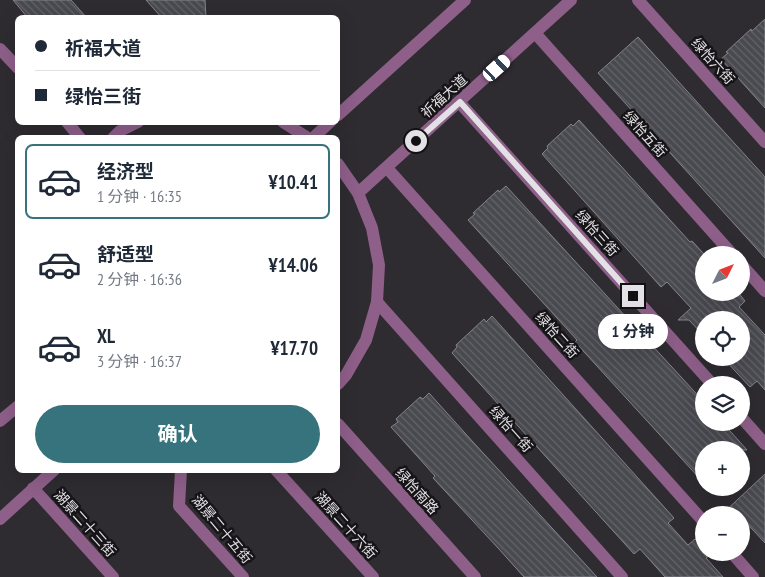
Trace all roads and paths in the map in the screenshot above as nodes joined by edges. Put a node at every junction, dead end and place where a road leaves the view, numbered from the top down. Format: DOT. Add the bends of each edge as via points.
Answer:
graph roads {
  1 [pos="464,0"];
  2 [pos="572,0"];
  3 [pos="638,0"];
  4 [pos="535,33"];
  5 [pos="0,49"];
  6 [pos="15,65"];
  7 [pos="460,102"];
  8 [pos="340,113"];
  9 [pos="69,125"];
  10 [pos="132,125"];
  11 [pos="288,125"];
  12 [pos="327,125"];
  13 [pos="78,135"];
  14 [pos="116,135"];
  15 [pos="303,135"];
  16 [pos="316,135"];
  17 [pos="765,142"];
  18 [pos="340,167"];
  19 [pos="387,168"];
  20 [pos="358,194"];
  21 [pos="725,246"];
  22 [pos="750,274"];
  23 [pos="765,291"];
  24 [pos="377,302"];
  25 [pos="705,376"];
  26 [pos="340,382"];
  27 [pos="15,409"];
  28 [pos="0,422"];
  29 [pos="340,426"];
  30 [pos="750,427"];
  31 [pos="765,444"];
  32 [pos="50,473"];
  33 [pos="181,473"];
  34 [pos="279,473"];
  35 [pos="33,488"];
  36 [pos="695,512"];
  37 [pos="0,519"];
  38 [pos="739,561"];
  39 [pos="113,577"];
  40 [pos="243,577"];
  41 [pos="373,577"];
  42 [pos="475,577"];
  43 [pos="622,577"];
  44 [pos="753,577"];
  1 -- 8 [label="street"];
  2 -- 4 [label="street, 祈福大道"];
  3 -- 17 [label="street, 绿怡六街"];
  4 -- 7 [label="street, 祈福大道"];
  4 -- 21 [label="street, 绿怡五街"];
  5 -- 6 [label="street"];
  7 -- 19 [label="street, 祈福大道"];
  7 -- 25 [label="street, 绿怡三街"];
  9 -- 13 [label="street"];
  10 -- 14 [label="street"];
  11 -- 15 [label="street"];
  12 -- 16 [label="street"];
  18 -- 20 [label="street"];
  19 -- 20 [label="street, 祈福大道"];
  19 -- 36 [label="street, 绿怡二街"];
  20 -- 24 [label="street" via="372,228 379,264"];
  22 -- 23 [label="street"];
  24 -- 26 [label="street" via="366,340"];
  24 -- 43 [label="street, 绿怡一街"];
  27 -- 28 [label="street"];
  29 -- 42 [label="street, 绿怡南路"];
  30 -- 31 [label="street"];
  32 -- 35 [label="street"];
  33 -- 40 [label="street, 湖景二十五街" via="179,506"];
  34 -- 41 [label="street, 湖景二十六街"];
  35 -- 37 [label="street"];
  35 -- 39 [label="street, 湖景二十三街"];
  38 -- 44 [label="street"];
}
